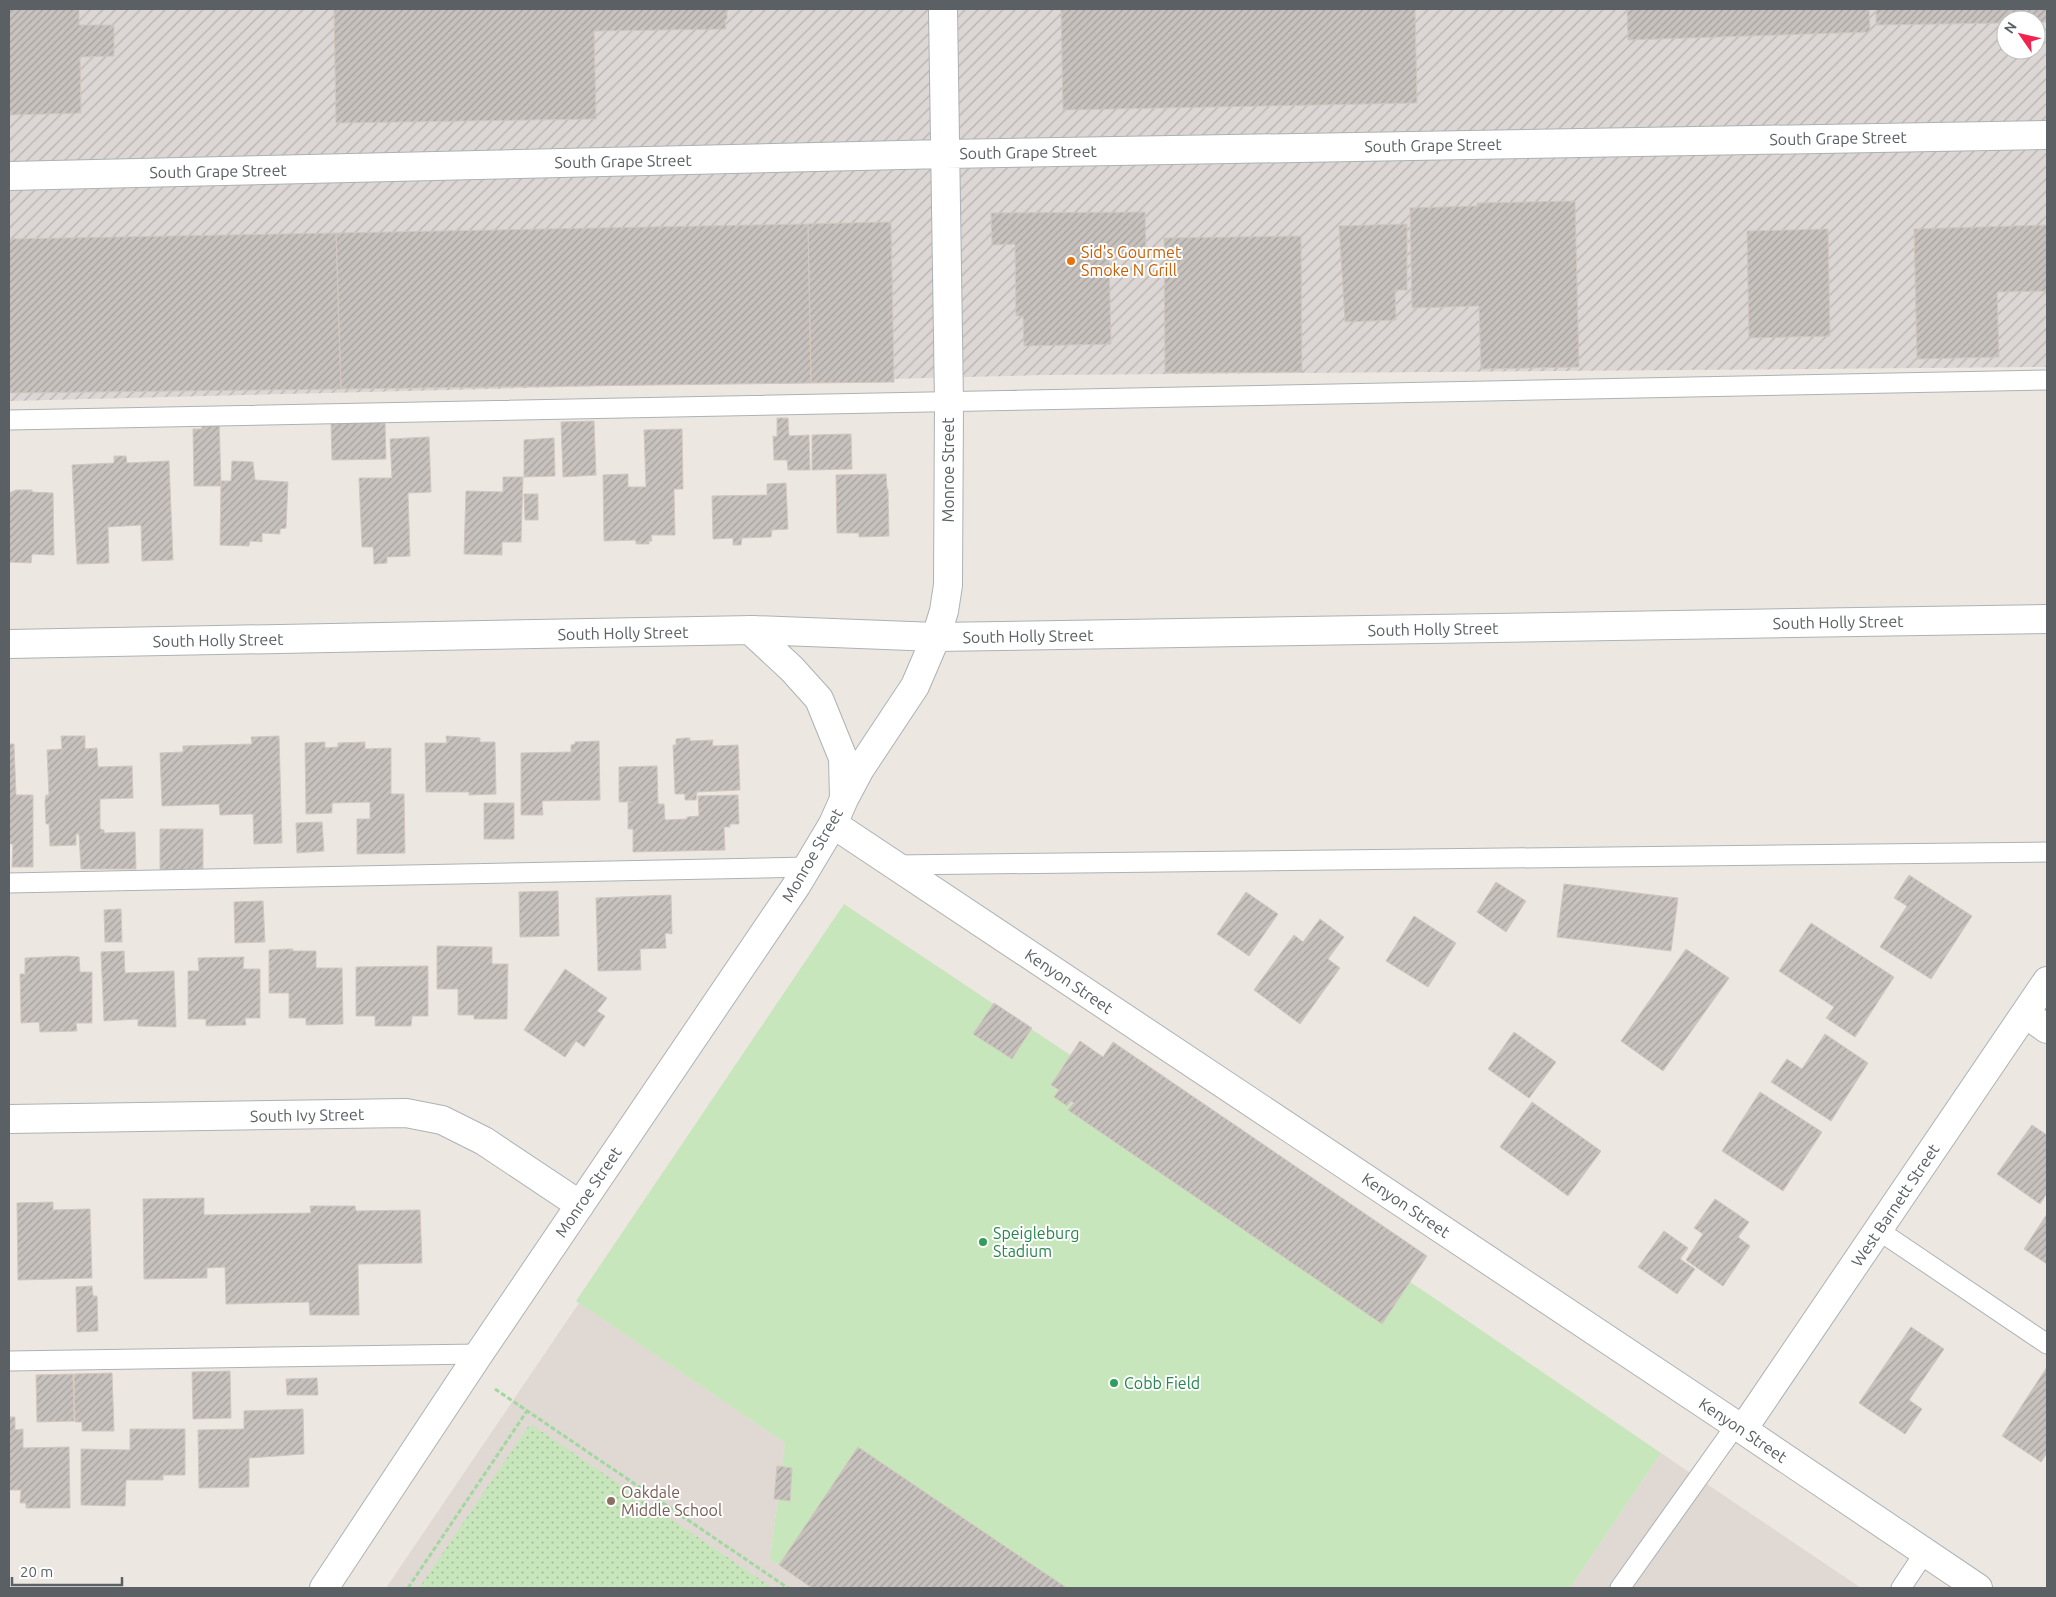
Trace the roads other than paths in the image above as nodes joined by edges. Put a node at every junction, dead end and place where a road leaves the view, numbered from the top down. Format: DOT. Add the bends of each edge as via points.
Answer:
graph roads {
  1 [pos="943,9"];
  2 [pos="2047,135"];
  3 [pos="945,154"];
  4 [pos="9,176"];
  5 [pos="2047,380"];
  6 [pos="949,403"];
  7 [pos="9,420"];
  8 [pos="2047,619"];
  9 [pos="750,630"];
  10 [pos="936,637"];
  11 [pos="9,644"];
  12 [pos="844,799"];
  13 [pos="833,824"];
  14 [pos="2047,852"];
  15 [pos="894,864"];
  16 [pos="808,867"];
  17 [pos="9,883"];
  18 [pos="2047,982"];
  19 [pos="2036,1021"];
  20 [pos="9,1119"];
  21 [pos="580,1204"];
  22 [pos="1878,1230"];
  23 [pos="2047,1344"];
  24 [pos="9,1361"];
  25 [pos="474,1362"];
  26 [pos="1740,1427"];
  27 [pos="1924,1552"];
  28 [pos="1971,1587"];
  29 [pos="324,1588"];
  30 [pos="1620,1588"];
  31 [pos="1901,1588"];
  1 -- 3 [label="street, Monroe Street"];
  2 -- 3 [label="street, South Grape Street"];
  3 -- 4 [label="street, South Grape Street"];
  3 -- 6 [label="street, Monroe Street"];
  5 -- 6 [label="lane"];
  6 -- 7 [label="lane"];
  6 -- 10 [label="street, Monroe Street" via="948,585"];
  8 -- 10 [label="street, South Holly Street"];
  9 -- 10 [label="street, South Holly Street"];
  9 -- 11 [label="street, South Holly Street"];
  9 -- 12 [label="street" via="819,699 843,758"];
  10 -- 12 [label="street, Monroe Street" via="915,686 860,768"];
  12 -- 13 [label="street, Monroe Street"];
  13 -- 15 [label="street, Kenyon Street"];
  13 -- 16 [label="street, Monroe Street"];
  14 -- 15 [label="lane"];
  15 -- 26 [label="street, Kenyon Street"];
  16 -- 17 [label="lane"];
  16 -- 21 [label="street, Monroe Street"];
  18 -- 19 [label="street, West Barnett Street"];
  19 -- 22 [label="street, West Barnett Street"];
  20 -- 21 [label="street, South Ivy Street" via="406,1113 442,1120 484,1141"];
  21 -- 25 [label="street, Monroe Street"];
  22 -- 23 [label="lane"];
  22 -- 26 [label="street, West Barnett Street"];
  24 -- 25 [label="lane"];
  25 -- 29 [label="street, Monroe Street"];
  26 -- 27 [label="street, Kenyon Street"];
  26 -- 30 [label="lane" via="1652,1540"];
  27 -- 28 [label="street, Kenyon Street"];
  27 -- 31 [label="lane"];
}
